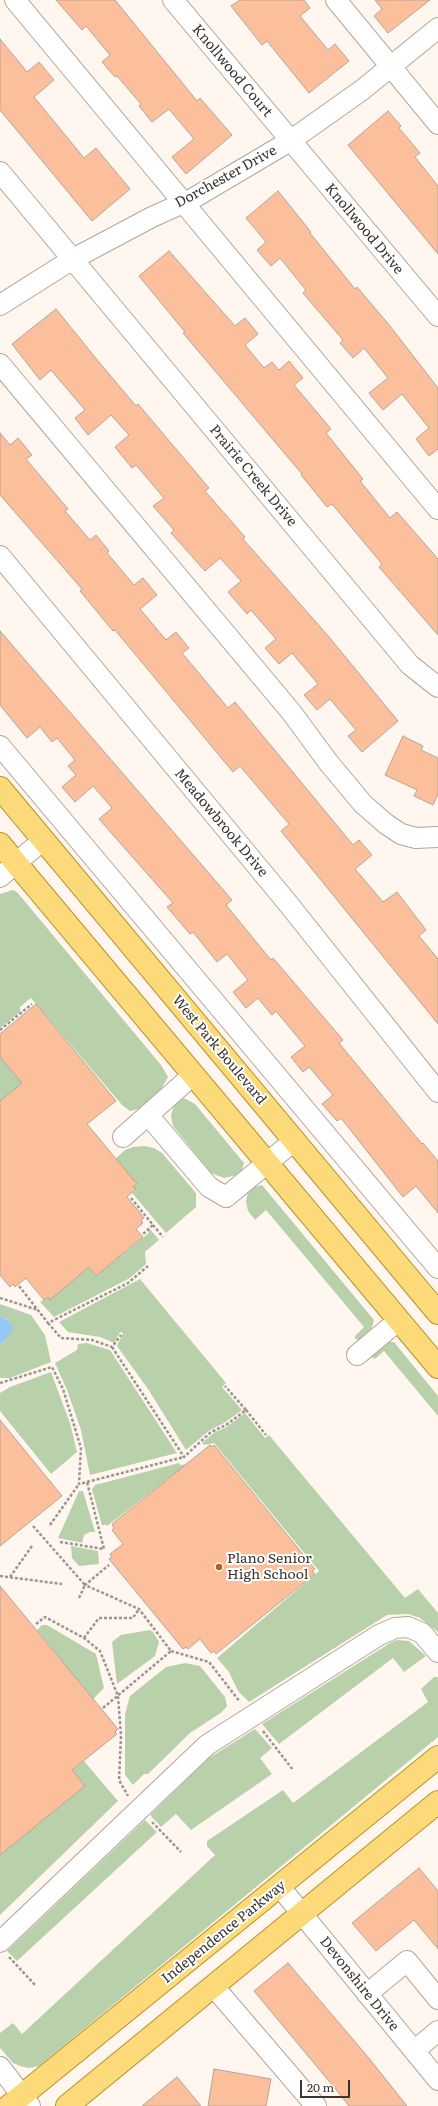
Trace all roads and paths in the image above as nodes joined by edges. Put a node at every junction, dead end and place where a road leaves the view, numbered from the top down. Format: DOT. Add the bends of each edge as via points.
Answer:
graph roads {
  1 [pos="15,0"];
  2 [pos="173,0"];
  3 [pos="336,0"];
  4 [pos="438,28"];
  5 [pos="391,66"];
  6 [pos="438,124"];
  7 [pos="290,141"];
  8 [pos="0,172"];
  9 [pos="183,203"];
  10 [pos="73,259"];
  11 [pos="0,305"];
  12 [pos="438,316"];
  13 [pos="0,364"];
  14 [pos="438,509"];
  15 [pos="0,556"];
  16 [pos="438,687"];
  17 [pos="0,746"];
  18 [pos="0,788"];
  19 [pos="438,837"];
  20 [pos="44,840"];
  21 [pos="0,844"];
  22 [pos="16,863"];
  23 [pos="0,877"];
  24 [pos="32,1004"];
  25 [pos="0,1030"];
  26 [pos="193,1074"];
  27 [pos="438,1092"];
  28 [pos="148,1115"];
  29 [pos="124,1137"];
  30 [pos="295,1140"];
  31 [pos="268,1163"];
  32 [pos="131,1198"];
  33 [pos="153,1225"];
  34 [pos="143,1234"];
  35 [pos="163,1236"];
  36 [pos="148,1266"];
  37 [pos="438,1268"];
  38 [pos="18,1286"];
  39 [pos="0,1298"];
  40 [pos="38,1310"];
  41 [pos="438,1313"];
  42 [pos="400,1320"];
  43 [pos="48,1323"];
  44 [pos="121,1335"];
  45 [pos="112,1347"];
  46 [pos="357,1355"];
  47 [pos="438,1367"];
  48 [pos="0,1383"];
  49 [pos="225,1386"];
  50 [pos="246,1410"];
  51 [pos="266,1435"];
  52 [pos="184,1457"];
  53 [pos="87,1482"];
  54 [pos="79,1484"];
  55 [pos="50,1525"];
  56 [pos="33,1526"];
  57 [pos="60,1542"];
  58 [pos="32,1546"];
  59 [pos="109,1565"];
  60 [pos="2,1576"];
  61 [pos="10,1577"];
  62 [pos="0,1580"];
  63 [pos="62,1584"];
  64 [pos="85,1585"];
  65 [pos="79,1598"];
  66 [pos="139,1609"];
  67 [pos="36,1624"];
  68 [pos="84,1638"];
  69 [pos="438,1652"];
  70 [pos="118,1696"];
  71 [pos="103,1708"];
  72 [pos="438,1757"];
  73 [pos="437,1806"];
  74 [pos="140,1808"];
  75 [pos="181,1852"];
  76 [pos="280,1887"];
  77 [pos="303,1915"];
  78 [pos="3,1947"];
  79 [pos="36,1986"];
  80 [pos="214,1987"];
  81 [pos="367,1994"];
  82 [pos="438,1999"];
  83 [pos="438,2031"];
  84 [pos="414,2050"];
  85 [pos="0,2067"];
  86 [pos="438,2080"];
  87 [pos="21,2102"];
  88 [pos="67,2106"];
  89 [pos="316,2106"];
  1 -- 9 [label="street"];
  2 -- 7 [label="street, Knollwood Court"];
  3 -- 5 [label="street"];
  4 -- 5 [label="street, Dorchester Drive"];
  5 -- 6 [label="street"];
  5 -- 7 [label="street, Dorchester Drive"];
  7 -- 9 [label="street, Dorchester Drive"];
  7 -- 12 [label="street, Knollwood Drive"];
  8 -- 10 [label="street, Prairie Creek Drive"];
  9 -- 10 [label="street, Dorchester Drive"];
  9 -- 14 [label="street"];
  10 -- 11 [label="street, Dorchester Drive"];
  10 -- 16 [label="street, Prairie Creek Drive" via="410,666"];
  13 -- 19 [label="street" via="292,713 363,804 401,834 416,838"];
  15 -- 27 [label="street, Meadowbrook Drive" via="286,901"];
  17 -- 37 [label="street"];
  18 -- 20 [label="main road, West Park Boulevard"];
  20 -- 22 [label="street"];
  20 -- 30 [label="main road, West Park Boulevard"];
  21 -- 22 [label="main road"];
  22 -- 23 [label="street"];
  22 -- 26 [label="main road"];
  24 -- 25 [label="path"];
  26 -- 28 [label="street"];
  26 -- 31 [label="main road"];
  28 -- 29 [label="street"];
  28 -- 31 [label="street" via="209,1187 226,1197"];
  30 -- 31 [label="street"];
  30 -- 41 [label="main road, West Park Boulevard"];
  31 -- 42 [label="main road"];
  32 -- 33 [label="path"];
  33 -- 34 [label="path"];
  33 -- 35 [label="path"];
  36 -- 43 [label="path" via="128,1283"];
  38 -- 40 [label="path"];
  39 -- 40 [label="path"];
  40 -- 43 [label="path"];
  42 -- 46 [label="street"];
  42 -- 47 [label="main road"];
  43 -- 45 [label="path" via="61,1338 92,1340"];
  44 -- 45 [label="path"];
  45 -- 52 [label="path"];
  48 -- 54 [label="path" via="52,1366 63,1389 81,1448"];
  49 -- 50 [label="path"];
  50 -- 51 [label="path"];
  50 -- 52 [label="path" via="226,1425 211,1432"];
  52 -- 53 [label="path"];
  53 -- 54 [label="path"];
  53 -- 57 [label="path" via="104,1549"];
  54 -- 55 [label="path"];
  56 -- 64 [label="path"];
  58 -- 61 [label="path"];
  59 -- 64 [label="path"];
  60 -- 61 [label="path"];
  60 -- 62 [label="path"];
  61 -- 63 [label="path"];
  64 -- 65 [label="path"];
  64 -- 66 [label="path"];
  66 -- 68 [label="path" via="132,1618 99,1618"];
  66 -- 70 [label="path" via="171,1651"];
  67 -- 68 [label="path" via="45,1617"];
  68 -- 70 [label="path" via="100,1651"];
  69 -- 74 [label="street" via="422,1633 408,1627 395,1628 379,1634 207,1744"];
  70 -- 71 [label="path"];
  70 -- 74 [label="path" via="121,1736 119,1780 128,1796"];
  72 -- 76 [label="main road, Independence Parkway"];
  73 -- 77 [label="main road"];
  74 -- 75 [label="path"];
  74 -- 78 [label="street"];
  76 -- 77 [label="street, Devonshire Drive"];
  76 -- 87 [label="main road, Independence Parkway"];
  77 -- 80 [label="main road"];
  77 -- 81 [label="street, Devonshire Drive"];
  78 -- 79 [label="path"];
  80 -- 88 [label="main road"];
  80 -- 89 [label="street"];
  81 -- 82 [label="street" via="407,1962"];
  81 -- 84 [label="street, Devonshire Drive"];
  83 -- 84 [label="street"];
  84 -- 86 [label="street, Devonshire Drive"];
  85 -- 87 [label="street"];
}
